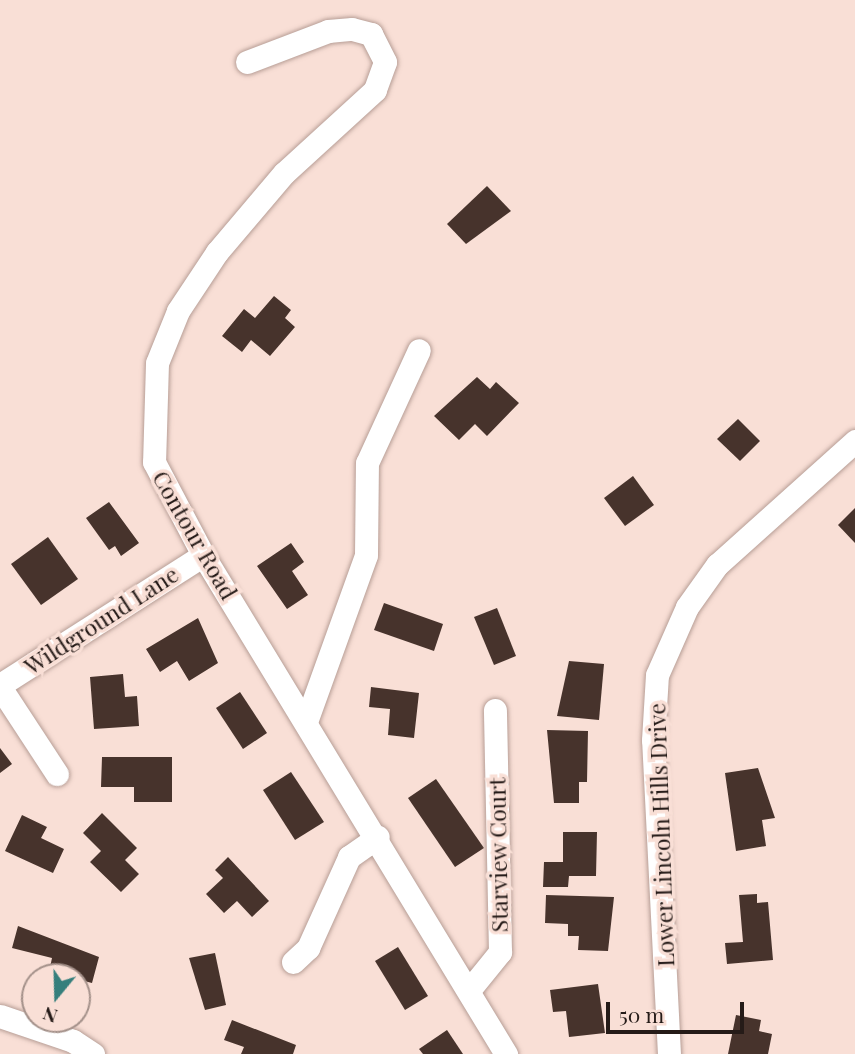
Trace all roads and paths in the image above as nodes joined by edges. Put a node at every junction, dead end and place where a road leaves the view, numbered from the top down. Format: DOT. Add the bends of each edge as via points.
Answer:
graph roads {
  1 [pos="247,62"];
  2 [pos="419,350"];
  3 [pos="853,447"];
  4 [pos="203,555"];
  5 [pos="0,686"];
  6 [pos="495,710"];
  7 [pos="307,719"];
  8 [pos="57,774"];
  9 [pos="378,837"];
  10 [pos="293,962"];
  11 [pos="470,989"];
  12 [pos="0,1016"];
  13 [pos="93,1054"];
  14 [pos="506,1054"];
  15 [pos="669,1054"];
  1 -- 4 [label="street, Contour Road" via="328,30 352,29 371,34 385,62 375,90 284,173 217,252 164,344 151,402 154,462"];
  2 -- 7 [label="street" via="367,463 366,555"];
  3 -- 15 [label="street, Lower Lincoln Hills Drive" via="718,565 687,607 657,675 653,740"];
  4 -- 5 [label="street, Wildground Lane"];
  4 -- 7 [label="street, Contour Road"];
  5 -- 8 [label="street"];
  6 -- 11 [label="street, Starview Court" via="500,952"];
  7 -- 9 [label="street, Contour Road"];
  9 -- 10 [label="street" via="349,857 308,948"];
  9 -- 11 [label="street, Contour Road"];
  11 -- 14 [label="street, Contour Road"];
  12 -- 13 [label="street" via="73,1041"];
}
